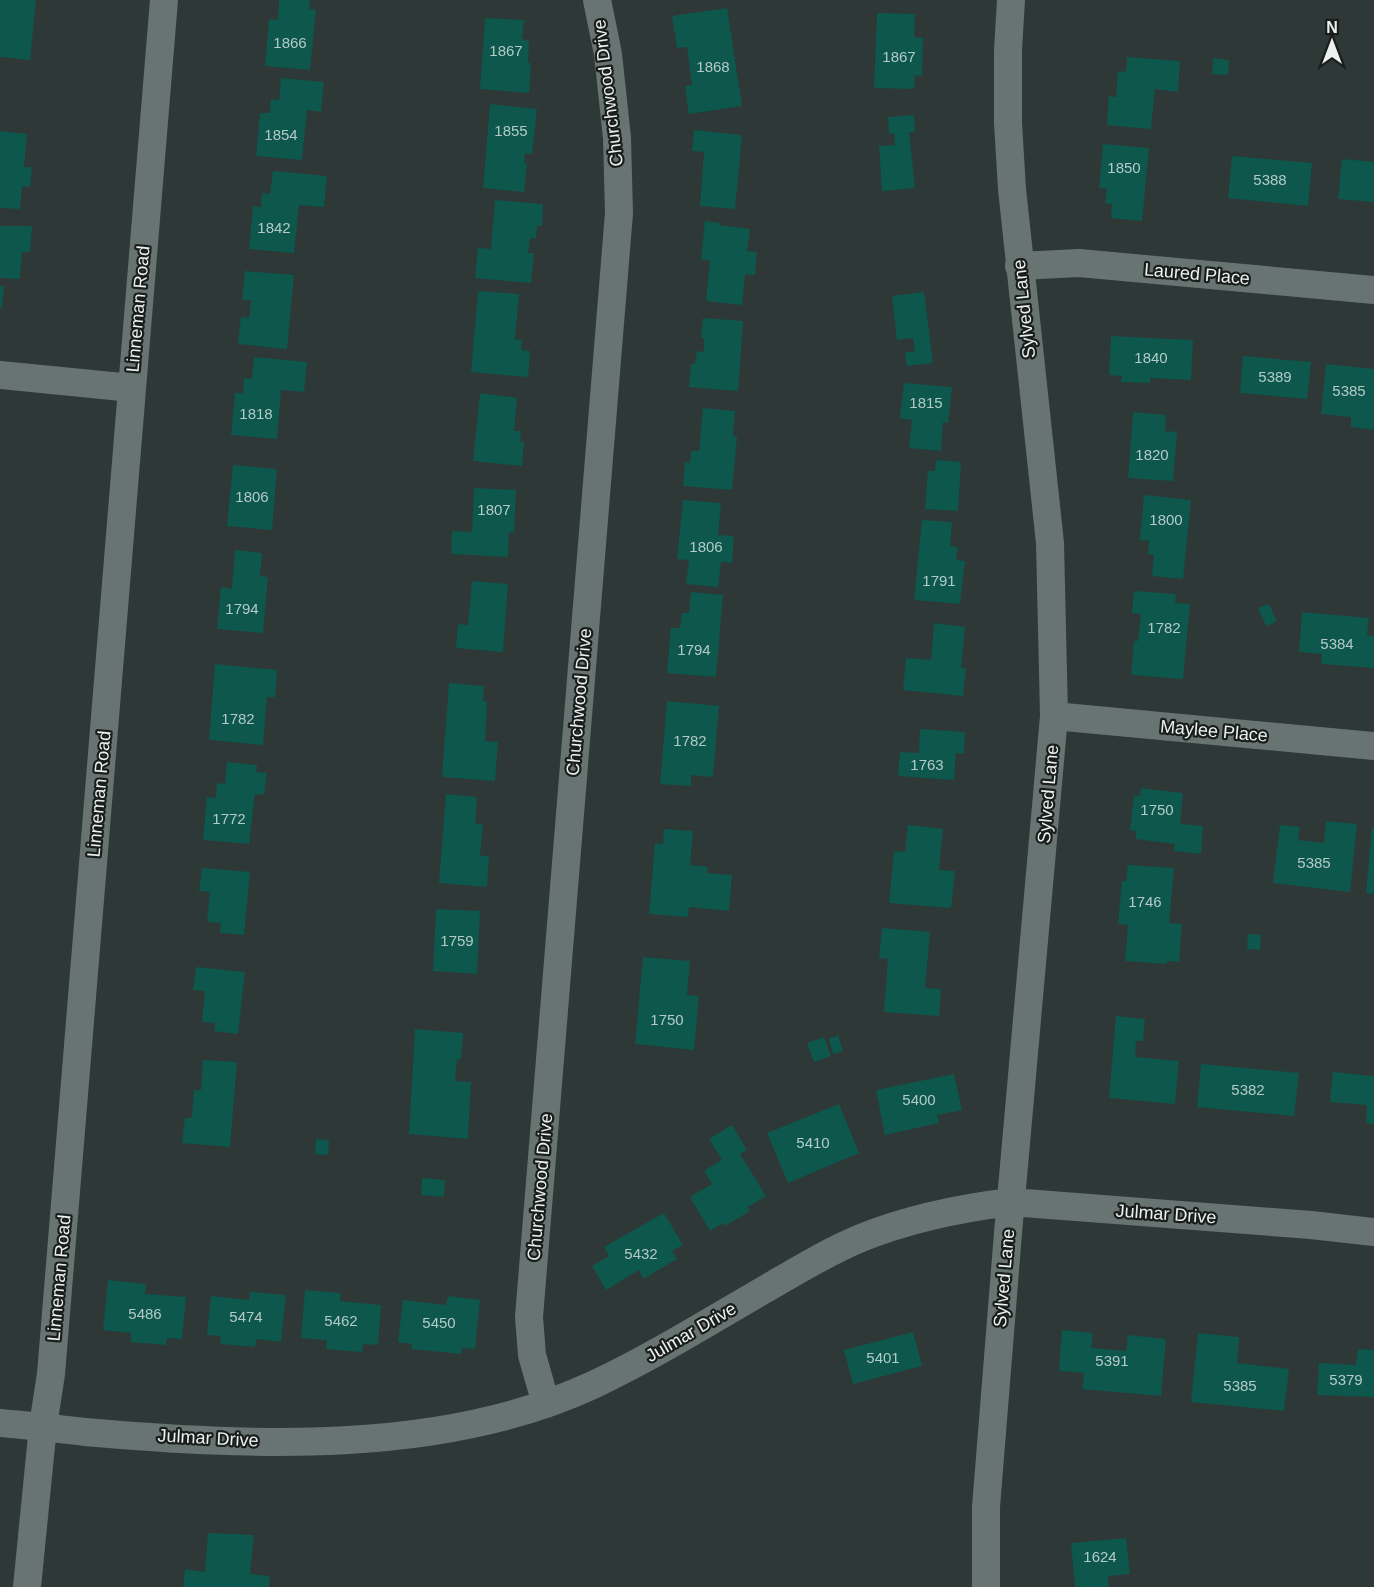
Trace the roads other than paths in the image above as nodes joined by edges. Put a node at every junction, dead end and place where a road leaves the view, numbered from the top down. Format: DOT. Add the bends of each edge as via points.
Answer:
graph roads {
  1 [pos="164,0"];
  2 [pos="597,0"];
  3 [pos="1011,0"];
  4 [pos="1019,266"];
  5 [pos="1374,290"];
  6 [pos="0,375"];
  7 [pos="132,388"];
  8 [pos="1054,717"];
  9 [pos="1374,746"];
  10 [pos="1011,1202"];
  11 [pos="1374,1232"];
  12 [pos="546,1404"];
  13 [pos="0,1423"];
  14 [pos="43,1426"];
  15 [pos="27,1587"];
  16 [pos="986,1587"];
  1 -- 7 [label="street, Linneman Road"];
  2 -- 12 [label="street, Churchwood Drive" via="616,126 619,213 529,1317 532,1355"];
  3 -- 4 [label="street, Sylved Lane" via="1008,123"];
  4 -- 5 [label="street, Laured Place" via="1079,263"];
  4 -- 8 [label="street, Sylved Lane" via="1050,543"];
  6 -- 7 [label="street"];
  7 -- 14 [label="street, Linneman Road" via="51,1374"];
  8 -- 9 [label="street, Maylee Place"];
  8 -- 10 [label="street, Sylved Lane"];
  10 -- 11 [label="street, Julmar Drive"];
  10 -- 12 [label="street, Julmar Drive" via="944,1212 862,1237 594,1385"];
  10 -- 16 [label="street, Sylved Lane" via="986,1507"];
  12 -- 14 [label="street, Julmar Drive" via="483,1423 373,1438 228,1441"];
  13 -- 14 [label="street, Julmar Drive"];
  14 -- 15 [label="street, Linneman Road"];
}
